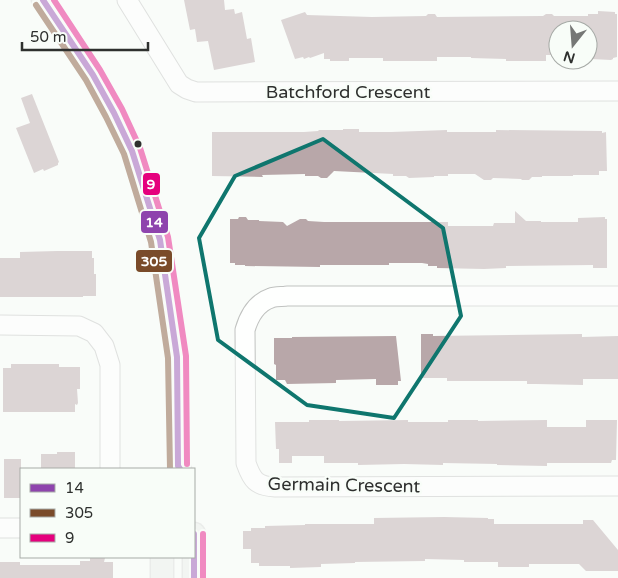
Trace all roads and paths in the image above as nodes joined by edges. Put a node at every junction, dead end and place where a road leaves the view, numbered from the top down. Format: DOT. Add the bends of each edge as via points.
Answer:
graph roads {
  1 [pos="43,0"];
  2 [pos="127,0"];
  3 [pos="618,91"];
  4 [pos="618,296"];
  5 [pos="0,325"];
  6 [pos="110,468"];
  7 [pos="178,468"];
  8 [pos="618,486"];
  9 [pos="0,528"];
  10 [pos="20,528"];
  11 [pos="162,558"];
  12 [pos="194,558"];
  13 [pos="162,578"];
  14 [pos="194,578"];
  1 -- 7 [label="main road" via="114,113 132,151 160,240 178,357"];
  2 -- 3 [label="street, Batchford Crescent" via="179,84 196,92"];
  4 -- 8 [label="street, Germain Crescent" via="288,296 272,298 258,306 249,317 245,330 246,463 256,483 275,487"];
  5 -- 6 [label="street" via="79,326 94,333 104,346 110,365"];
  9 -- 10 [label="street"];
  11 -- 13 [label="main road"];
  12 -- 14 [label="main road"];
}
